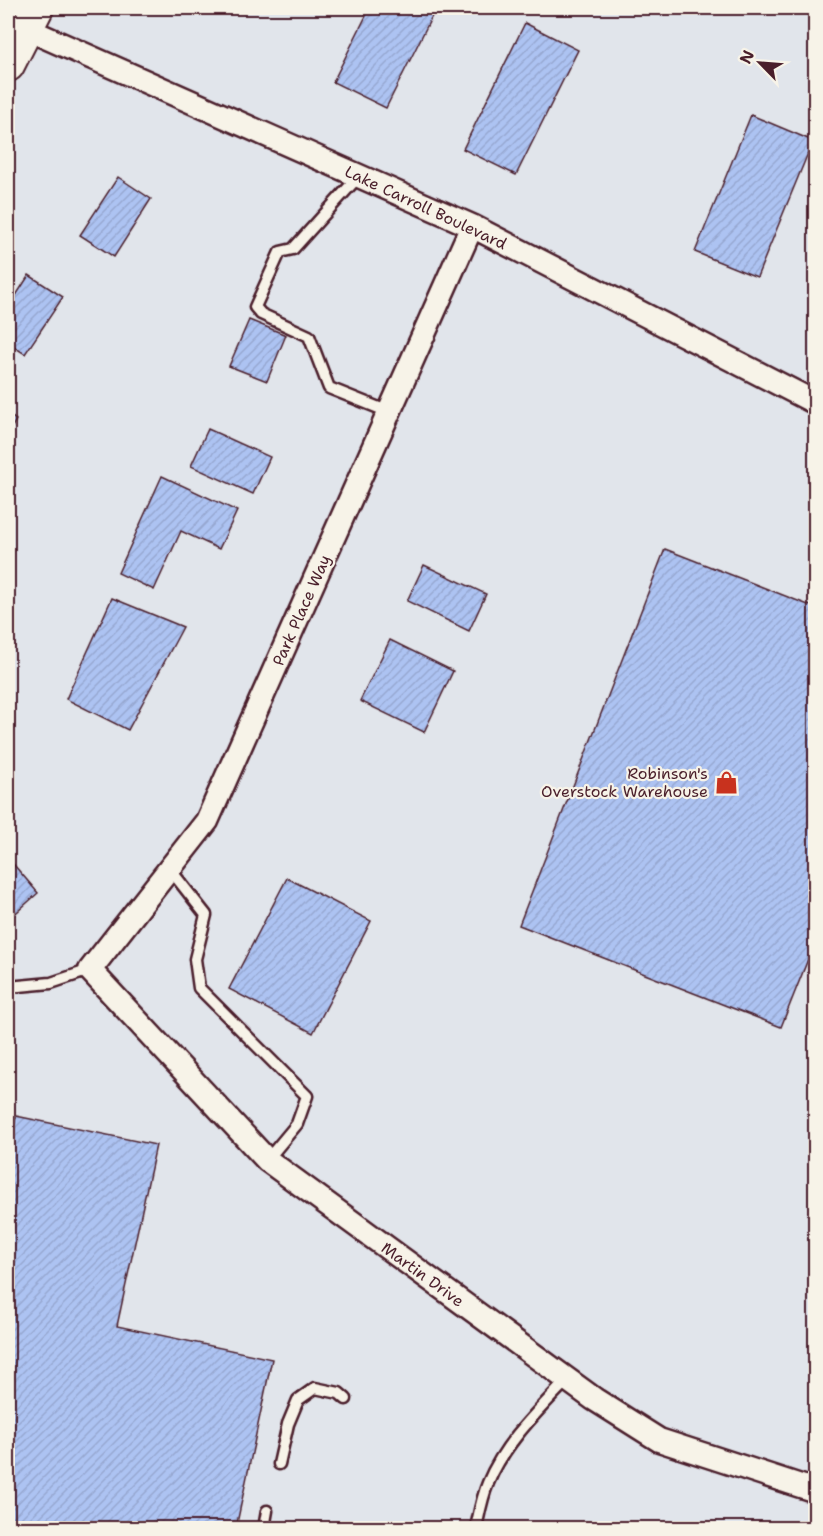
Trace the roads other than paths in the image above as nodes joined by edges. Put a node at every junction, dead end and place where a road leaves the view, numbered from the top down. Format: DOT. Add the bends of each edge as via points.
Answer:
graph roads {
  1 [pos="32,18"];
  2 [pos="8,66"];
  3 [pos="359,176"];
  4 [pos="472,226"];
  5 [pos="816,403"];
  6 [pos="389,412"];
  7 [pos="169,868"];
  8 [pos="90,970"];
  9 [pos="8,987"];
  10 [pos="267,1160"];
  11 [pos="568,1380"];
  12 [pos="346,1399"];
  13 [pos="279,1464"];
  14 [pos="816,1491"];
  15 [pos="267,1511"];
  16 [pos="264,1528"];
  17 [pos="476,1528"];
  1 -- 2 [label="street"];
  1 -- 3 [label="street, Lake Carroll Boulevard"];
  3 -- 4 [label="street, Lake Carroll Boulevard"];
  3 -- 6 [label="lane" via="293,249 280,252 255,307 261,314 309,336 329,388"];
  4 -- 5 [label="street, Lake Carroll Boulevard"];
  4 -- 6 [label="street, Park Place Way"];
  6 -- 7 [label="street, Park Place Way" via="207,821"];
  7 -- 8 [label="street, Park Place Way"];
  7 -- 10 [label="lane" via="206,915 195,959 199,988 307,1096 297,1124"];
  8 -- 9 [label="lane" via="51,983"];
  8 -- 10 [label="street, Martin Drive"];
  10 -- 11 [label="street, Martin Drive"];
  11 -- 14 [label="street, Martin Drive" via="658,1440"];
  11 -- 17 [label="lane" via="523,1428 499,1461 487,1485"];
  12 -- 13 [label="lane" via="339,1393 315,1388 298,1400"];
  15 -- 16 [label="lane"];
}
